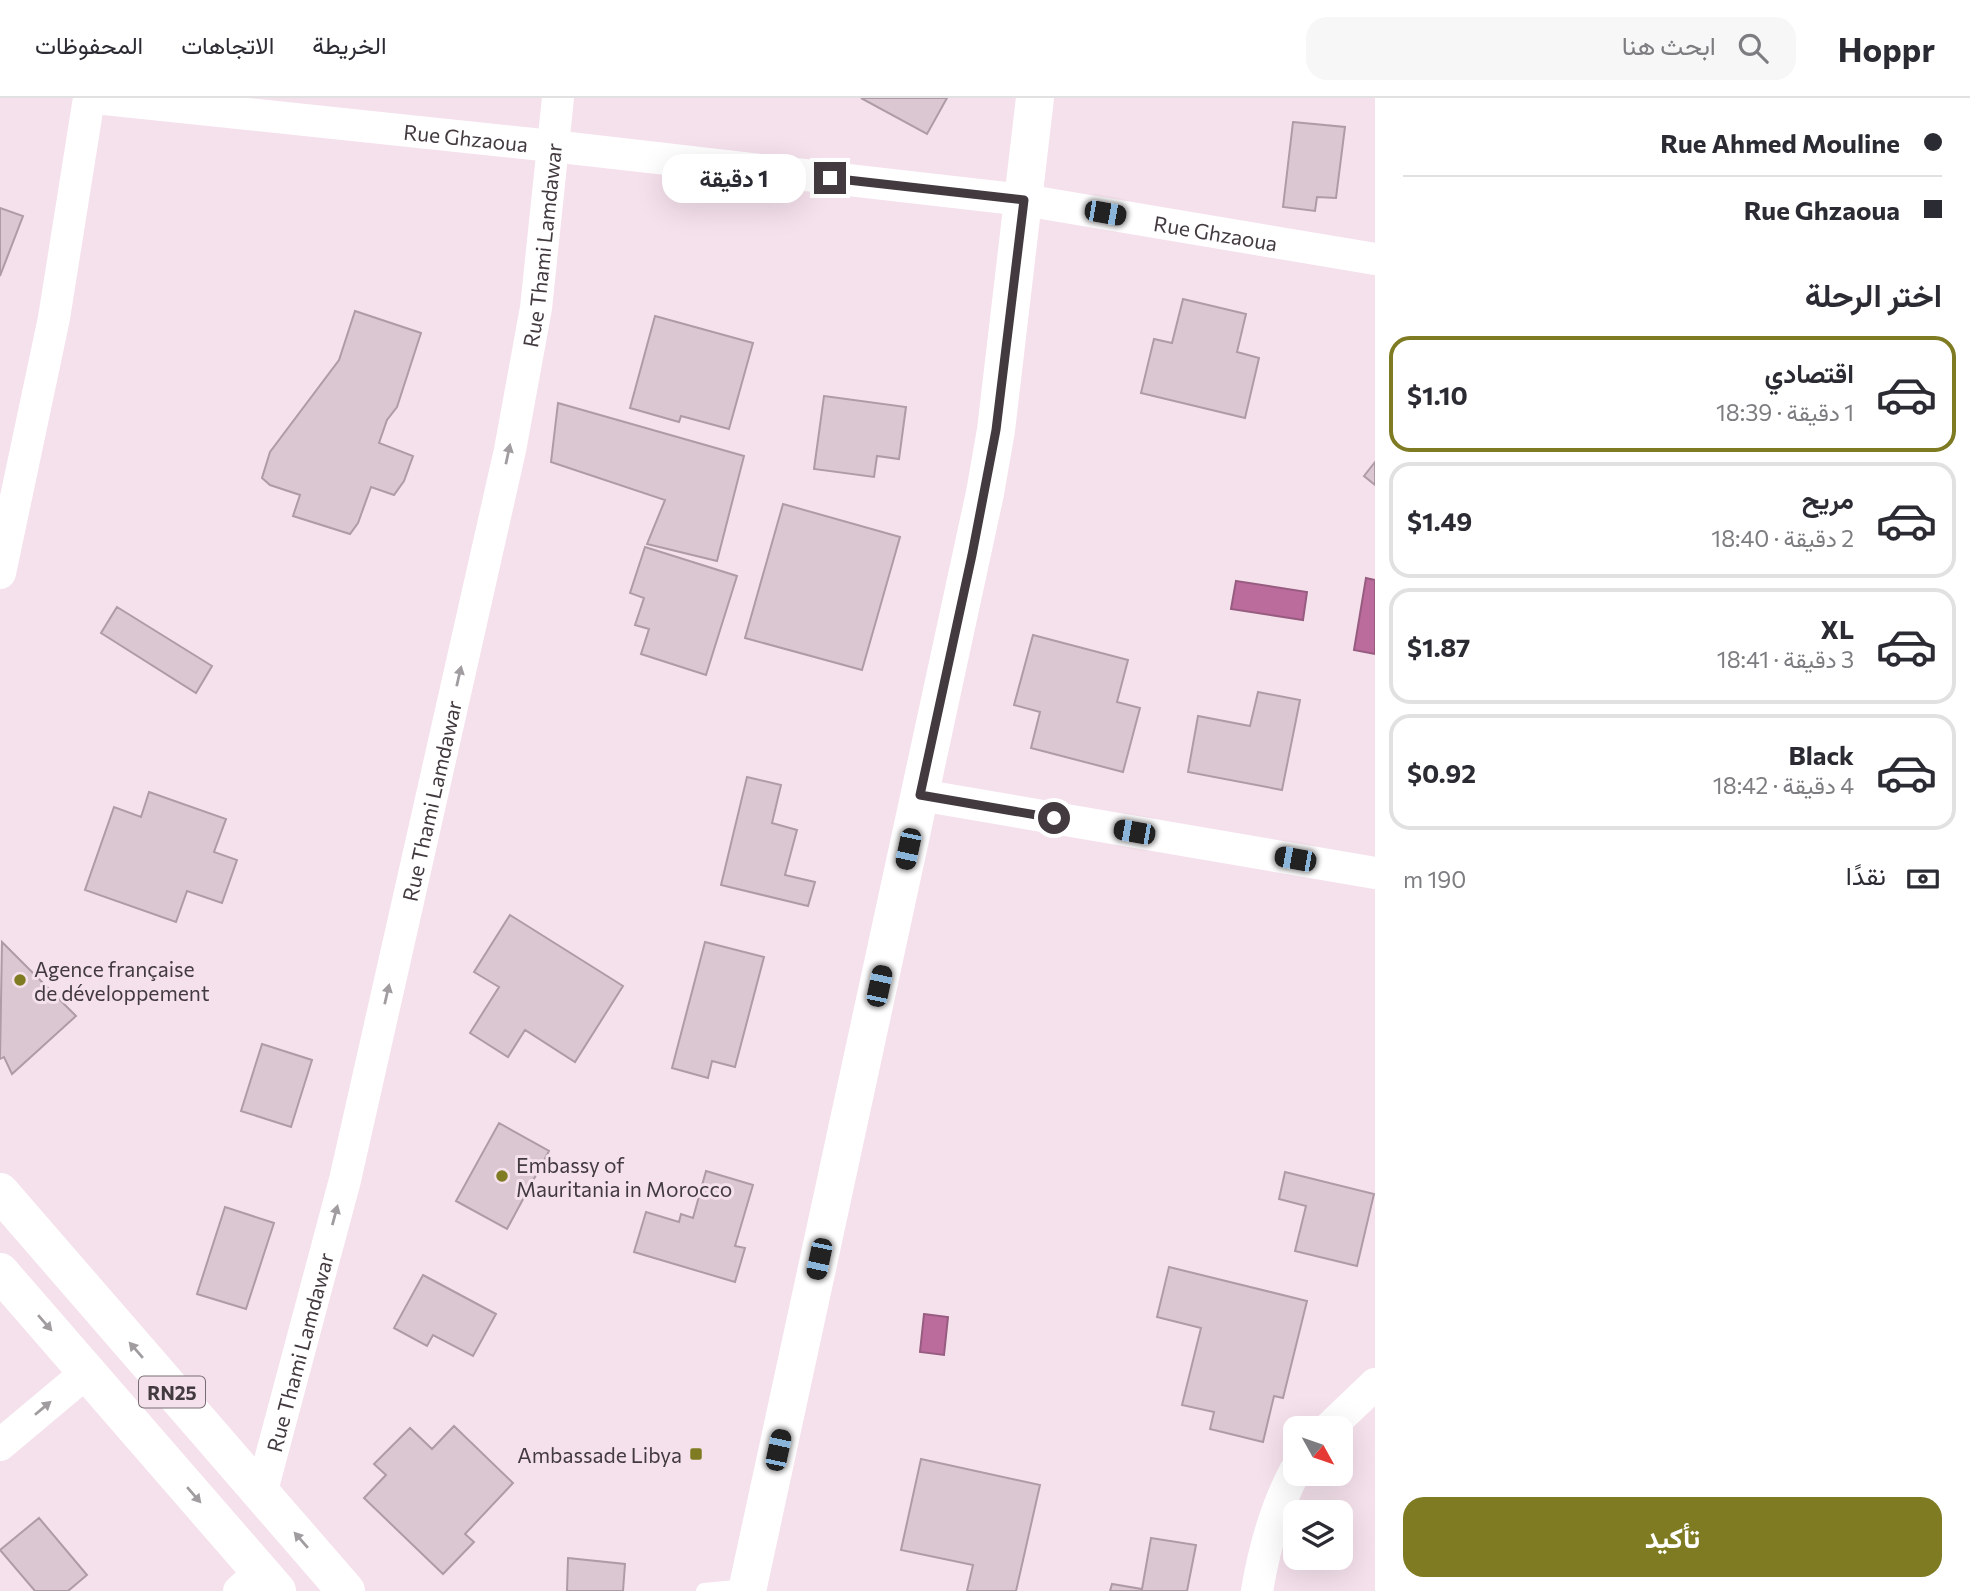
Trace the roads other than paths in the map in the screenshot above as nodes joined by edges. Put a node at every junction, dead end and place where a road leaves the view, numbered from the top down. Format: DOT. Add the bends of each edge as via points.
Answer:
graph roads {
  1 [pos="89,98"];
  2 [pos="95,98"];
  3 [pos="558,98"];
  4 [pos="1035,98"];
  5 [pos="552,146"];
  6 [pos="1024,200"];
  7 [pos="1375,259"];
  8 [pos="0,573"];
  9 [pos="920,795"];
  10 [pos="1375,873"];
  11 [pos="0,1192"];
  12 [pos="0,1272"];
  13 [pos="87,1371"];
  14 [pos="1375,1384"];
  15 [pos="1342,1416"];
  16 [pos="0,1445"];
  17 [pos="1288,1486"];
  18 [pos="261,1494"];
  19 [pos="259,1585"];
  20 [pos="748,1589"];
  21 [pos="346,1591"];
  22 [pos="704,1591"];
  23 [pos="1256,1591"];
  1 -- 8 [label="street" via="54,318"];
  2 -- 5 [label="street, Rue Ghzaoua"];
  3 -- 5 [label="street, Rue Thami Lamdawar"];
  4 -- 6 [label="main road"];
  5 -- 6 [label="street, Rue Ghzaoua"];
  18 -- 5 [label="street, Rue Thami Lamdawar, one-way" via="345,1180 510,450 536,308"];
  6 -- 7 [label="street, Rue Ghzaoua"];
  6 -- 9 [label="main road" via="993,442"];
  9 -- 10 [label="street"];
  9 -- 20 [label="main road"];
  18 -- 11 [label="main road, RN25, one-way"];
  12 -- 13 [label="main road, RN25, one-way"];
  16 -- 13 [label="street, one-way"];
  13 -- 19 [label="main road, RN25, one-way"];
  14 -- 15 [label="street"];
  17 -- 23 [label="street" via="1278,1505"];
  21 -- 18 [label="main road, RN25, one-way"];
  20 -- 22 [label="lane"];
}
